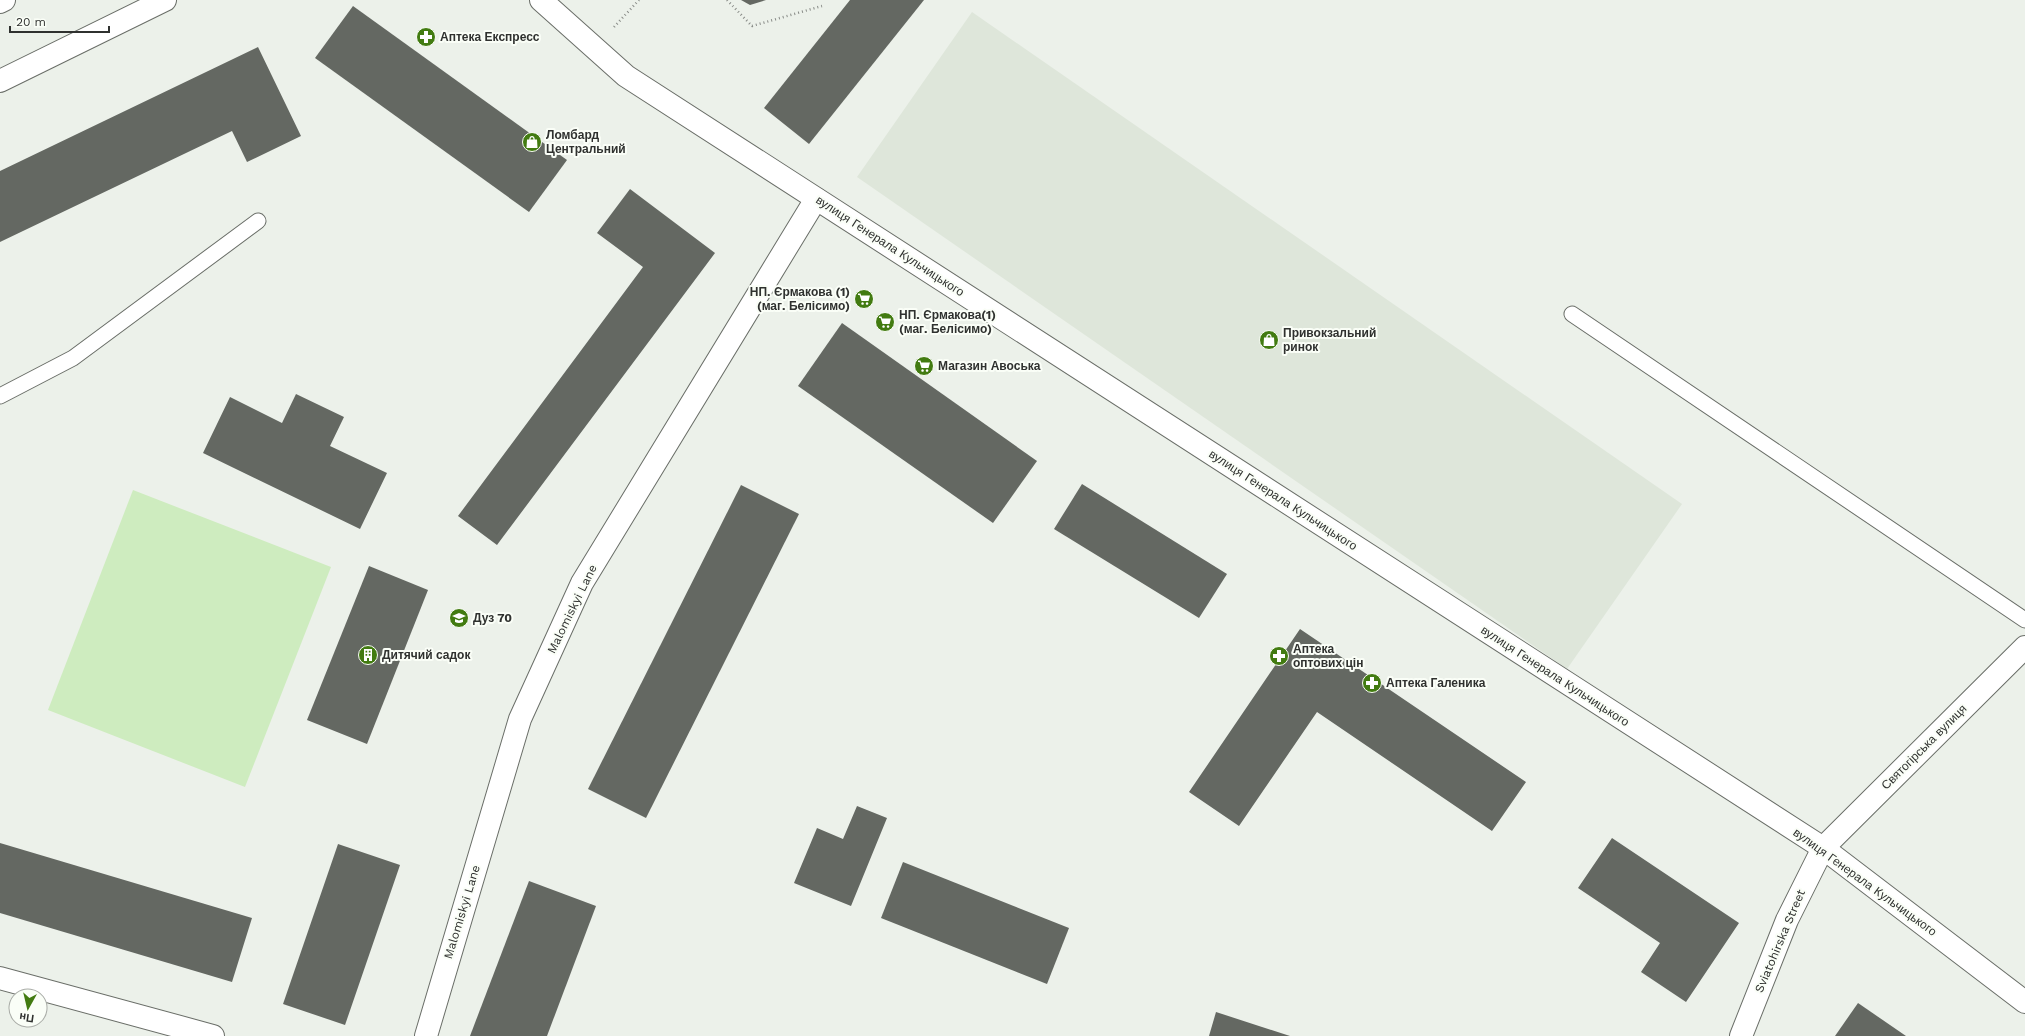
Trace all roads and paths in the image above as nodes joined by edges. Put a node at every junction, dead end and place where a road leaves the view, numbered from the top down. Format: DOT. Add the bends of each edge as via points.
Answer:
graph roads {
  1 [pos="4,0"];
  2 [pos="165,0"];
  3 [pos="541,0"];
  4 [pos="640,0"];
  5 [pos="727,0"];
  6 [pos="0,2"];
  7 [pos="822,6"];
  8 [pos="594,48"];
  9 [pos="0,81"];
  10 [pos="816,199"];
  11 [pos="258,221"];
  12 [pos="1572,314"];
  13 [pos="0,396"];
  14 [pos="2025,620"];
  15 [pos="2025,647"];
  16 [pos="1823,848"];
  17 [pos="0,978"];
  18 [pos="2025,1002"];
  19 [pos="212,1036"];
  20 [pos="426,1036"];
  21 [pos="1741,1036"];
  1 -- 6 [label="street"];
  2 -- 9 [label="street"];
  3 -- 8 [label="street, вулиця Генерала Кульчицького"];
  4 -- 8 [label="path"];
  5 -- 7 [label="path" via="752,26"];
  8 -- 10 [label="street, вулиця Генерала Кульчицького" via="626,76"];
  10 -- 16 [label="street, вулиця Генерала Кульчицького"];
  10 -- 20 [label="street, Malomiskyi Lane" via="582,583 520,719"];
  11 -- 13 [label="lane" via="73,358"];
  12 -- 14 [label="lane"];
  15 -- 16 [label="street, Святогірська вулиця"];
  16 -- 18 [label="street, вулиця Генерала Кульчицького"];
  16 -- 21 [label="street, Sviatohirska Street" via="1787,920"];
  17 -- 19 [label="street"];
}
